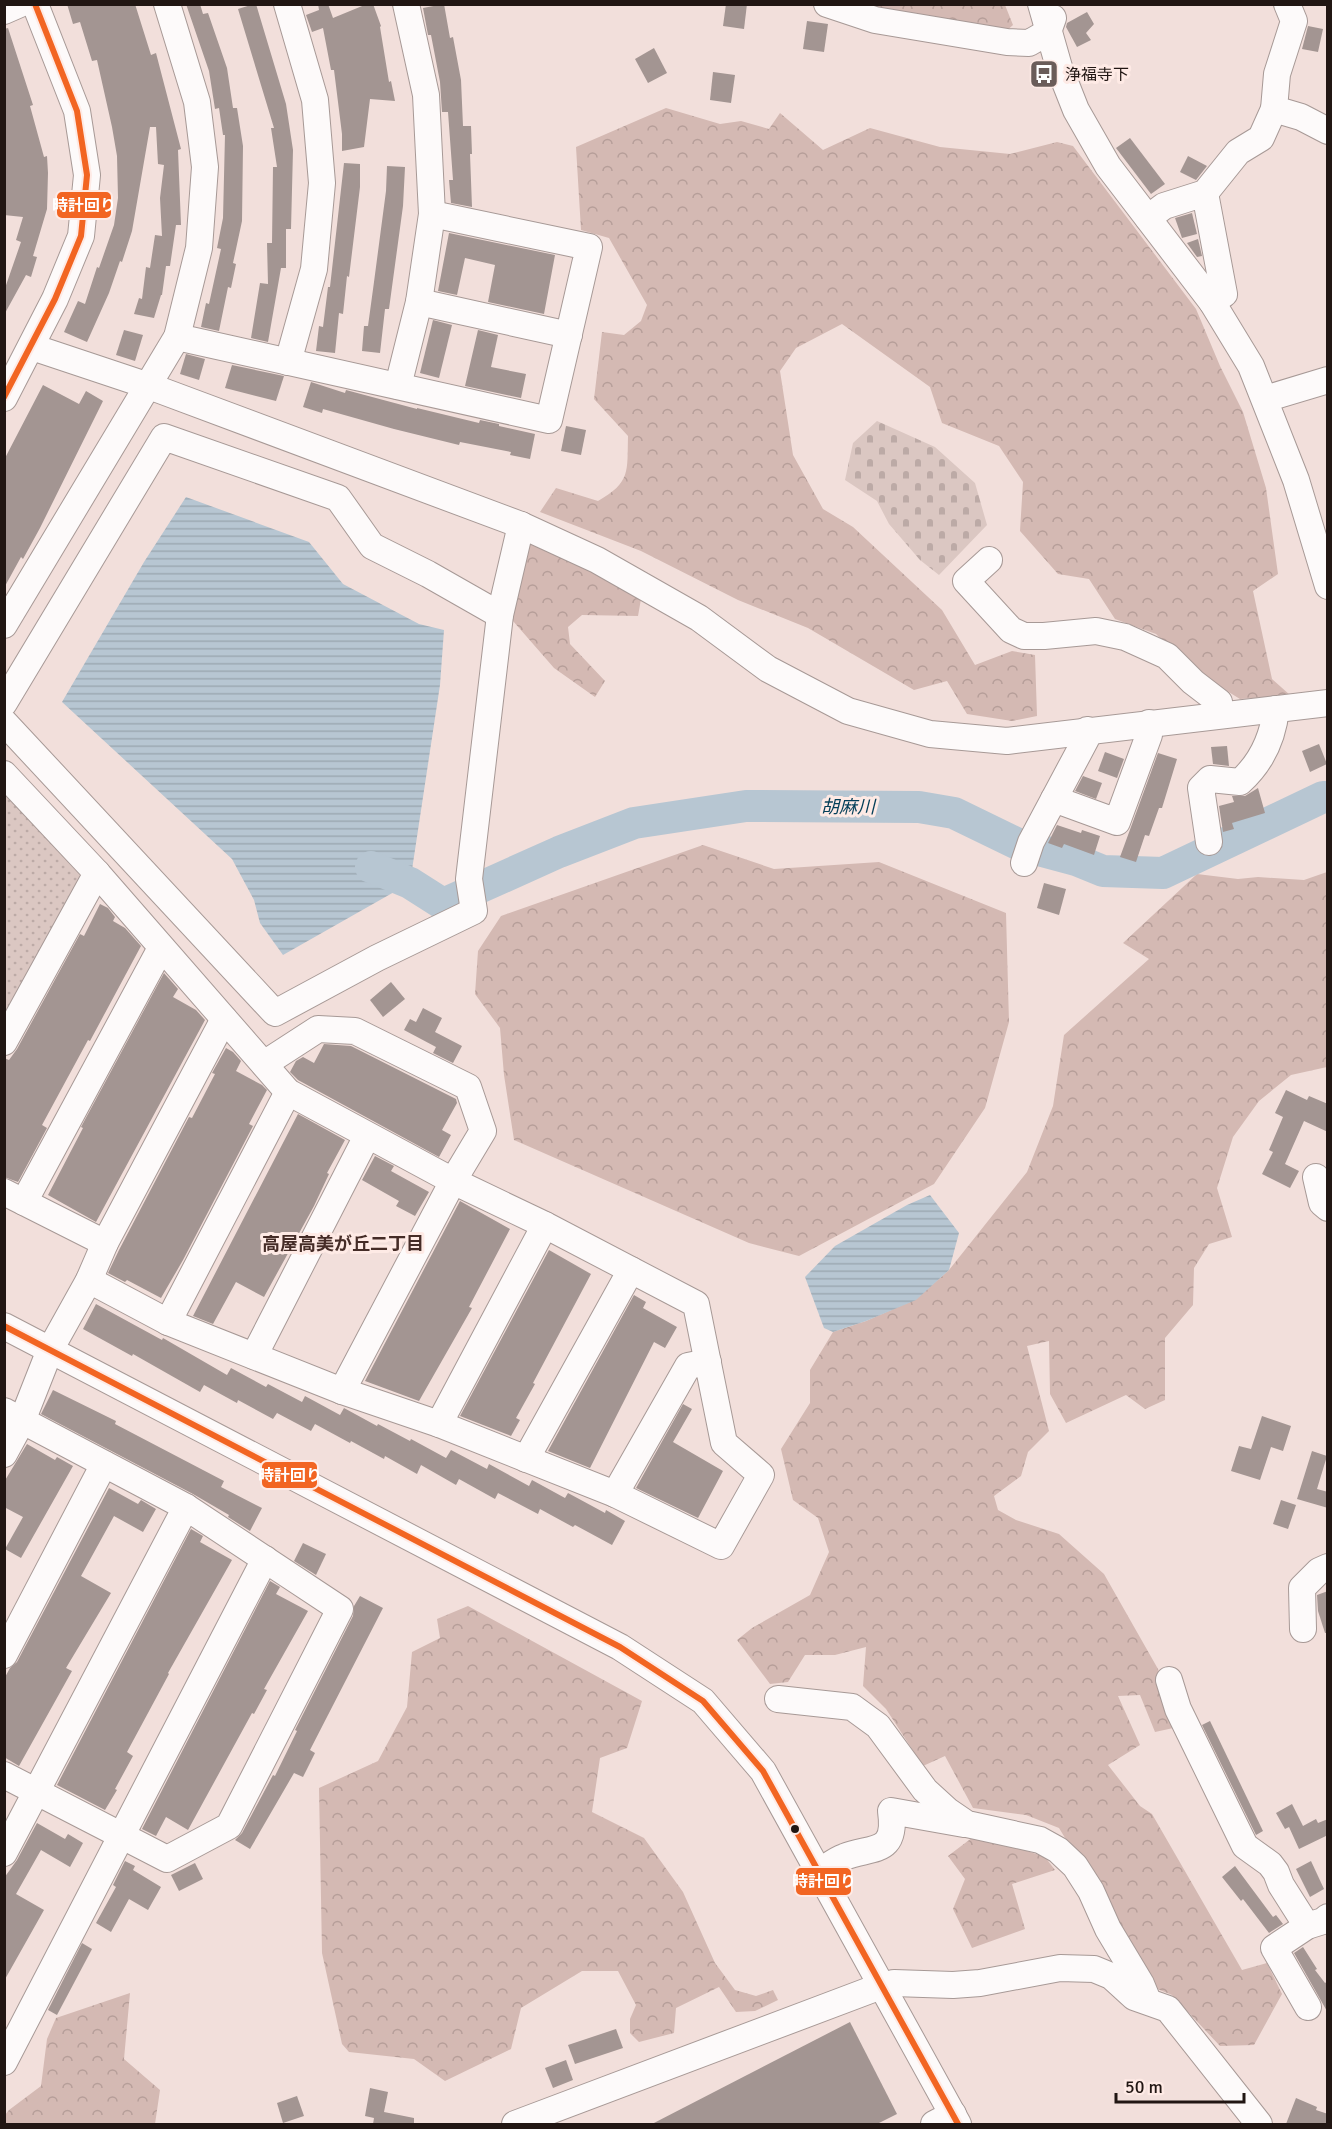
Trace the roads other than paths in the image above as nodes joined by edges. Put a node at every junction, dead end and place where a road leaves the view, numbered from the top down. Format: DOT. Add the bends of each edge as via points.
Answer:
graph roads {
  1 [pos="20,4"];
  2 [pos="34,4"];
  3 [pos="167,4"];
  4 [pos="287,4"];
  5 [pos="406,4"];
  6 [pos="827,4"];
  7 [pos="1041,4"];
  8 [pos="1052,4"];
  9 [pos="1287,4"];
  10 [pos="4,11"];
  11 [pos="1048,32"];
  12 [pos="1274,110"];
  13 [pos="1328,131"];
  14 [pos="1205,193"];
  15 [pos="432,214"];
  16 [pos="1148,218"];
  17 [pos="419,302"];
  18 [pos="1212,302"];
  19 [pos="569,334"];
  20 [pos="177,337"];
  21 [pos="32,347"];
  22 [pos="288,362"];
  23 [pos="1328,380"];
  24 [pos="149,386"];
  25 [pos="398,386"];
  26 [pos="4,398"];
  27 [pos="1265,399"];
  28 [pos="521,525"];
  29 [pos="989,560"];
  30 [pos="1325,570"];
  31 [pos="500,615"];
  32 [pos="4,625"];
  33 [pos="4,703"];
  34 [pos="1328,703"];
  35 [pos="1276,709"];
  36 [pos="1221,715"];
  37 [pos="4,722"];
  38 [pos="1149,723"];
  39 [pos="1087,730"];
  40 [pos="4,774"];
  41 [pos="1054,799"];
  42 [pos="1209,842"];
  43 [pos="1024,863"];
  44 [pos="98,873"];
  45 [pos="161,948"];
  46 [pos="224,1019"];
  47 [pos="4,1042"];
  48 [pos="264,1064"];
  49 [pos="288,1092"];
  50 [pos="367,1136"];
  51 [pos="1316,1177"];
  52 [pos="453,1181"];
  53 [pos="14,1197"];
  54 [pos="1328,1208"];
  55 [pos="544,1225"];
  56 [pos="105,1244"];
  57 [pos="631,1270"];
  58 [pos="90,1280"];
  59 [pos="168,1322"];
  60 [pos="4,1326"];
  61 [pos="50,1350"];
  62 [pos="254,1356"];
  63 [pos="708,1362"];
  64 [pos="342,1391"];
  65 [pos="14,1416"];
  66 [pos="439,1424"];
  67 [pos="4,1454"];
  68 [pos="526,1459"];
  69 [pos="104,1464"];
  70 [pos="615,1494"];
  71 [pos="186,1507"];
  72 [pos="265,1559"];
  73 [pos="1328,1567"];
  74 [pos="1303,1629"];
  75 [pos="4,1654"];
  76 [pos="1169,1680"];
  77 [pos="778,1699"];
  78 [pos="4,1774"];
  79 [pos="37,1791"];
  80 [pos="967,1824"];
  81 [pos="122,1835"];
  82 [pos="4,1853"];
  83 [pos="819,1872"];
  84 [pos="1317,1922"];
  85 [pos="881,1986"];
  86 [pos="1148,2001"];
  87 [pos="1308,2007"];
  88 [pos="4,2062"];
  89 [pos="948,2121"];
  90 [pos="515,2124"];
  91 [pos="1259,2124"];
  1 -- 10 [label="street"];
  2 -- 21 [label="street" via="77,111 87,175 81,236"];
  3 -- 20 [label="street" via="197,102 205,167 199,248"];
  4 -- 22 [label="street" via="315,100 322,183 314,269"];
  5 -- 15 [label="street" via="426,94"];
  6 -- 11 [label="street" via="875,20 1007,42 1029,43"];
  7 -- 11 [label="street"];
  8 -- 11 [label="street" via="1054,15"];
  9 -- 12 [label="street" via="1294,21 1277,74"];
  11 -- 16 [label="street" via="1076,110 1108,166"];
  12 -- 13 [label="street" via="1301,117"];
  12 -- 14 [label="street" via="1261,138 1238,152"];
  14 -- 16 [label="street" via="1164,206"];
  14 -- 18 [label="street" via="1224,294"];
  15 -- 17 [label="street"];
  15 -- 19 [label="street" via="589,248"];
  16 -- 18 [label="street"];
  17 -- 19 [label="street"];
  17 -- 25 [label="street"];
  18 -- 27 [label="street" via="1251,366"];
  19 -- 25 [label="street" via="549,420"];
  20 -- 22 [label="street"];
  20 -- 24 [label="street"];
  21 -- 24 [label="street"];
  21 -- 26 [label="street"];
  22 -- 25 [label="street"];
  23 -- 27 [label="street"];
  24 -- 28 [label="street"];
  24 -- 32 [label="street"];
  27 -- 30 [label="street"];
  28 -- 31 [label="street"];
  28 -- 39 [label="street" via="597,560 689,612 768,669 848,711 930,734 1008,741"];
  29 -- 36 [label="street" via="966,581 1011,630 1024,636 1096,631 1125,638 1167,656 1219,702"];
  31 -- 33 [label="street" via="372,546 338,498 165,437"];
  31 -- 37 [label="street" via="469,879 474,911 377,957 275,1013"];
  34 -- 35 [label="street"];
  35 -- 36 [label="street"];
  35 -- 42 [label="street" via="1273,732 1253,770 1240,782 1210,779 1201,788"];
  36 -- 38 [label="street"];
  38 -- 39 [label="street"];
  38 -- 41 [label="street" via="1149,735 1117,822"];
  39 -- 41 [label="street"];
  40 -- 44 [label="street"];
  41 -- 43 [label="street"];
  44 -- 45 [label="street"];
  44 -- 47 [label="street"];
  45 -- 46 [label="street"];
  45 -- 53 [label="street"];
  46 -- 48 [label="street"];
  46 -- 56 [label="street"];
  48 -- 49 [label="street"];
  48 -- 52 [label="street" via="318,1029 355,1031 468,1087 483,1131"];
  49 -- 50 [label="street"];
  49 -- 59 [label="street"];
  50 -- 52 [label="street"];
  50 -- 62 [label="street"];
  51 -- 54 [label="street" via="1322,1203"];
  52 -- 55 [label="street"];
  52 -- 64 [label="street"];
  53 -- 56 [label="street"];
  55 -- 57 [label="street"];
  55 -- 66 [label="street"];
  56 -- 58 [label="street"];
  57 -- 63 [label="street" via="696,1304"];
  57 -- 68 [label="street"];
  58 -- 59 [label="street"];
  58 -- 61 [label="street"];
  59 -- 62 [label="street"];
  60 -- 61 [label="street"];
  61 -- 65 [label="street"];
  61 -- 83 [label="street" via="620,1647 702,1701 763,1771"];
  62 -- 64 [label="street"];
  63 -- 70 [label="street" via="688,1366"];
  63 -- 70 [label="street" via="724,1443 761,1475 720,1546"];
  64 -- 66 [label="street"];
  65 -- 67 [label="street"];
  65 -- 69 [label="street"];
  66 -- 68 [label="street"];
  68 -- 70 [label="street"];
  69 -- 71 [label="street"];
  69 -- 75 [label="street"];
  71 -- 72 [label="street"];
  71 -- 79 [label="street"];
  72 -- 81 [label="street"];
  72 -- 81 [label="street" via="340,1609 229,1826 167,1859"];
  73 -- 74 [label="street" via="1302,1588"];
  76 -- 84 [label="street" via="1178,1709 1245,1846 1270,1863 1281,1885"];
  77 -- 80 [label="street" via="852,1707 879,1726 926,1790"];
  78 -- 79 [label="street"];
  79 -- 81 [label="street"];
  79 -- 82 [label="street"];
  80 -- 83 [label="street" via="891,1811 888,1841 880,1849 843,1857"];
  80 -- 86 [label="street" via="1040,1840 1075,1866"];
  81 -- 88 [label="street"];
  83 -- 85 [label="street"];
  84 -- 87 [label="street" via="1274,1948"];
  85 -- 86 [label="street" via="980,1983 1060,1968 1094,1969 1111,1976 1134,1997"];
  85 -- 89 [label="street"];
  85 -- 90 [label="street"];
  86 -- 91 [label="street" via="1167,2009"];
}
